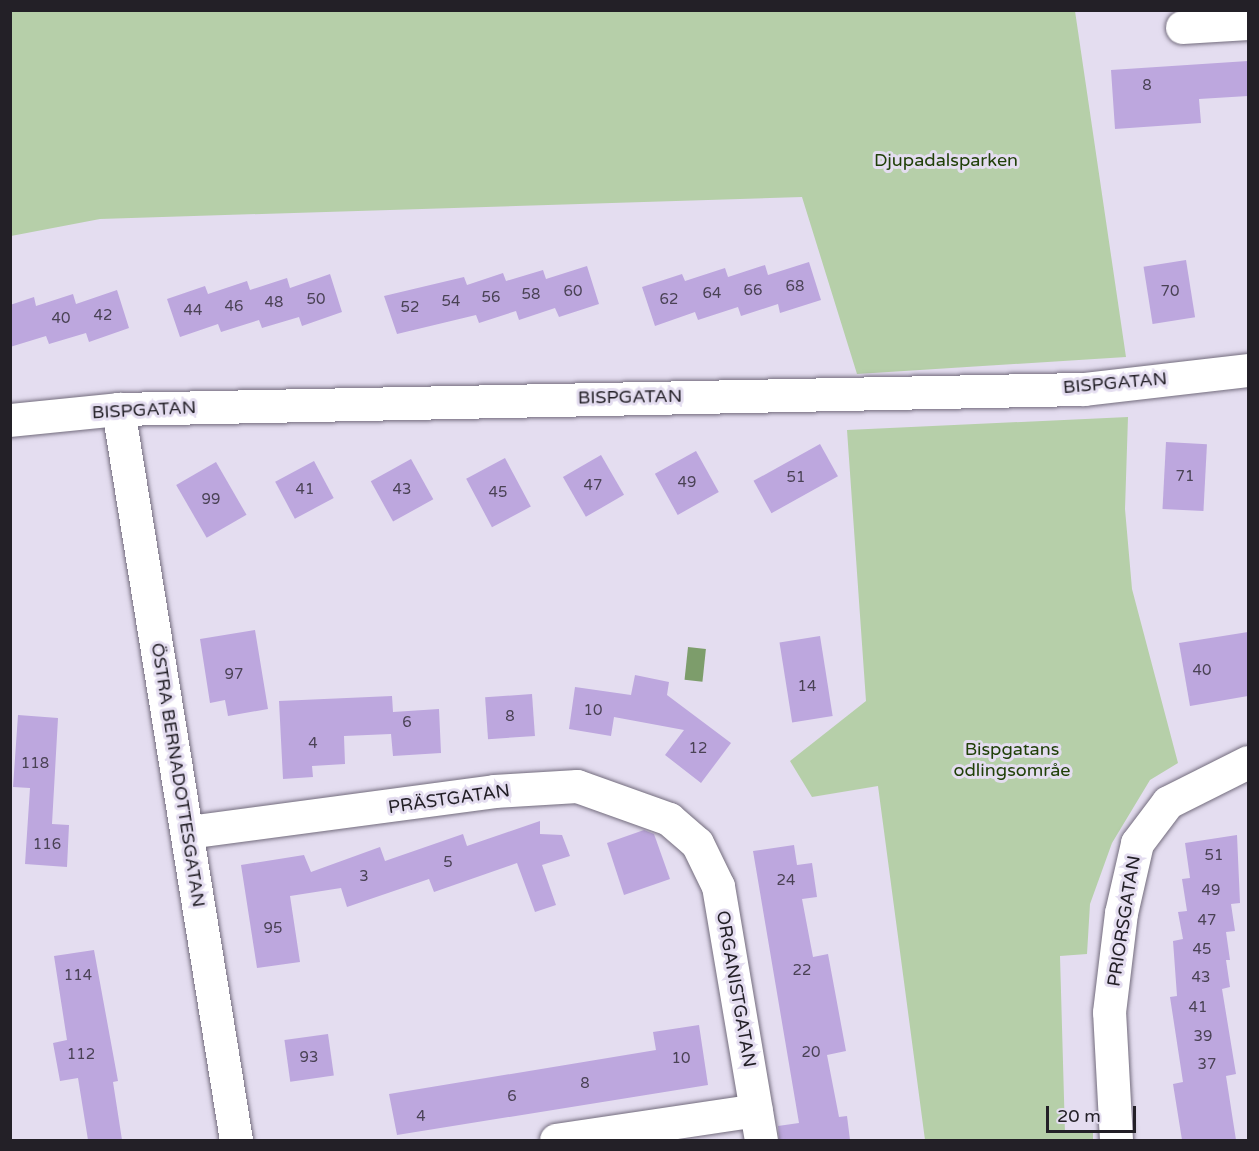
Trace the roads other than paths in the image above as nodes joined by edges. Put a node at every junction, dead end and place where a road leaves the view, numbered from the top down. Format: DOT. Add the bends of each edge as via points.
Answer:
graph roads {
  1 [pos="1248,23"];
  2 [pos="1182,27"];
  3 [pos="1248,370"];
  4 [pos="118,409"];
  5 [pos="10,420"];
  6 [pos="1248,762"];
  7 [pos="188,832"];
  8 [pos="697,843"];
  9 [pos="758,1125"];
  10 [pos="236,1140"];
  11 [pos="556,1140"];
  12 [pos="1116,1140"];
  1 -- 2 [label="street"];
  3 -- 4 [label="street, BISPGATAN" via="1084,389"];
  4 -- 5 [label="street, BISPGATAN"];
  4 -- 7 [label="street, ÖSTRA BERNADOTTESGATAN"];
  6 -- 12 [label="street, PRIORSGATAN" via="1168,802 1137,843 1121,913 1109,1012"];
  7 -- 8 [label="street, PRÄSTGATAN" via="494,791 577,786 669,819"];
  7 -- 10 [label="street, ÖSTRA BERNADOTTESGATAN"];
  8 -- 9 [label="street, ORGANISTGATAN" via="720,895"];
  9 -- 11 [label="street"];
}
